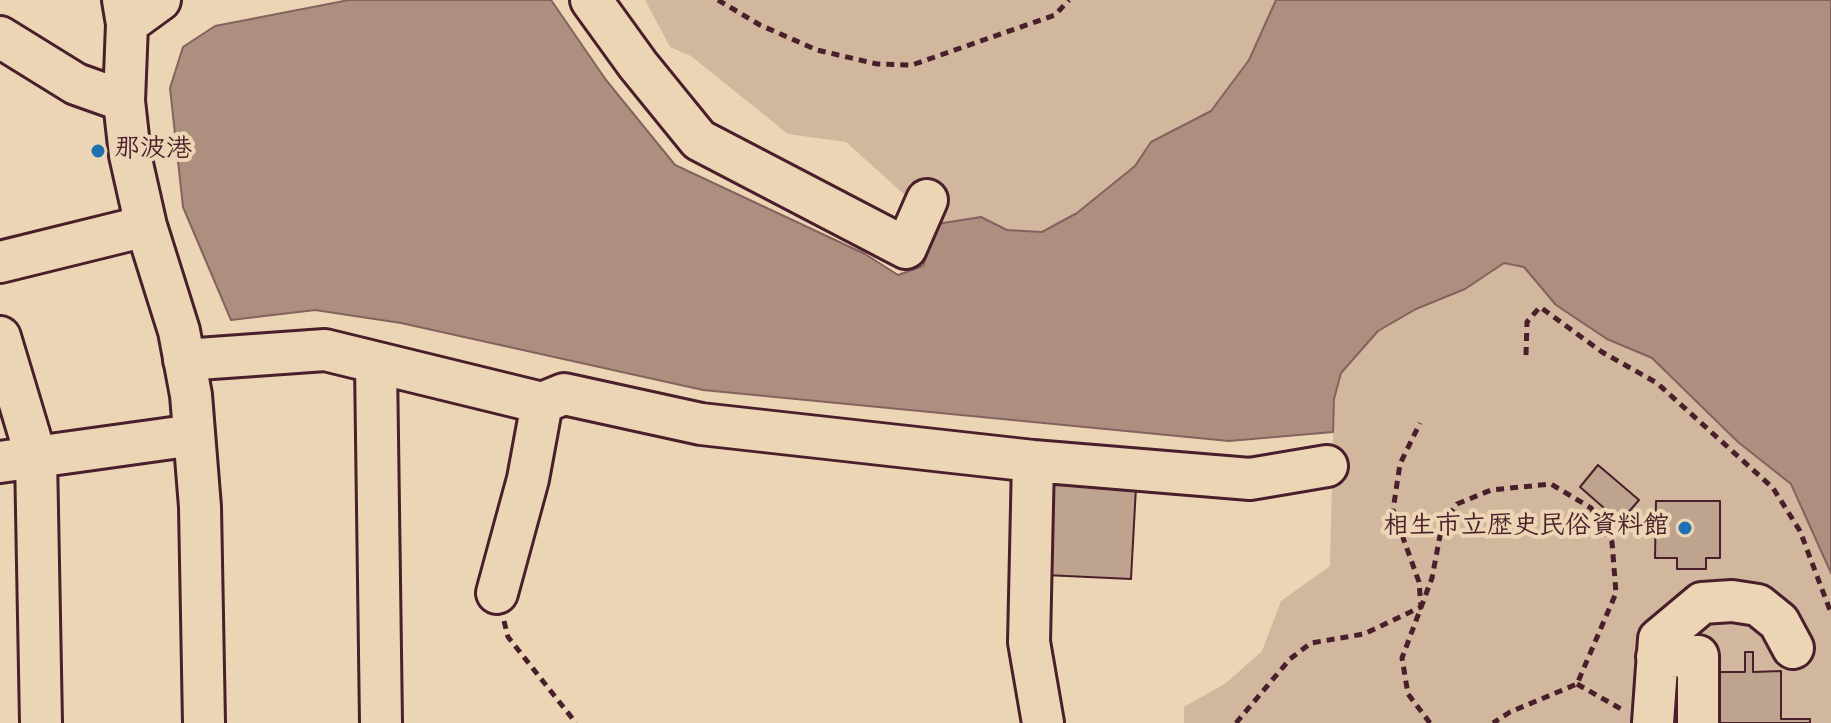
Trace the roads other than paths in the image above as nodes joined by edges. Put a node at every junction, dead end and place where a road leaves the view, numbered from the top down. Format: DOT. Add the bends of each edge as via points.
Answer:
graph roads {
  1 [pos="160,0"];
  2 [pos="591,0"];
  3 [pos="125,12"];
  4 [pos="0,37"];
  5 [pos="124,101"];
  6 [pos="927,200"];
  7 [pos="146,226"];
  8 [pos="0,262"];
  9 [pos="0,337"];
  10 [pos="184,360"];
  11 [pos="376,365"];
  12 [pos="542,403"];
  13 [pos="194,435"];
  14 [pos="18,460"];
  15 [pos="1033,461"];
  16 [pos="1327,466"];
  17 [pos="497,593"];
  18 [pos="1793,648"];
  19 [pos="1657,657"];
  20 [pos="1653,720"];
  21 [pos="41,723"];
  22 [pos="204,723"];
  23 [pos="381,723"];
  24 [pos="1043,723"];
  25 [pos="1698,723"];
  1 -- 3 [label="street"];
  2 -- 6 [label="street" via="699,140 906,248"];
  3 -- 5 [label="street"];
  4 -- 5 [label="street" via="76,84"];
  5 -- 7 [label="street"];
  7 -- 8 [label="street"];
  7 -- 10 [label="street"];
  9 -- 14 [label="street"];
  10 -- 11 [label="street" via="325,350"];
  10 -- 13 [label="street"];
  11 -- 12 [label="street"];
  11 -- 23 [label="street"];
  12 -- 15 [label="street" via="564,394 701,424"];
  12 -- 17 [label="street"];
  13 -- 14 [label="street"];
  13 -- 22 [label="street"];
  14 -- 21 [label="street"];
  15 -- 16 [label="street" via="1250,479"];
  15 -- 24 [label="street" via="1029,642"];
  18 -- 19 [label="street" via="1779,622 1758,605 1702,603 1659,639"];
  19 -- 20 [label="street"];
  19 -- 25 [label="street" via="1698,656"];
}
